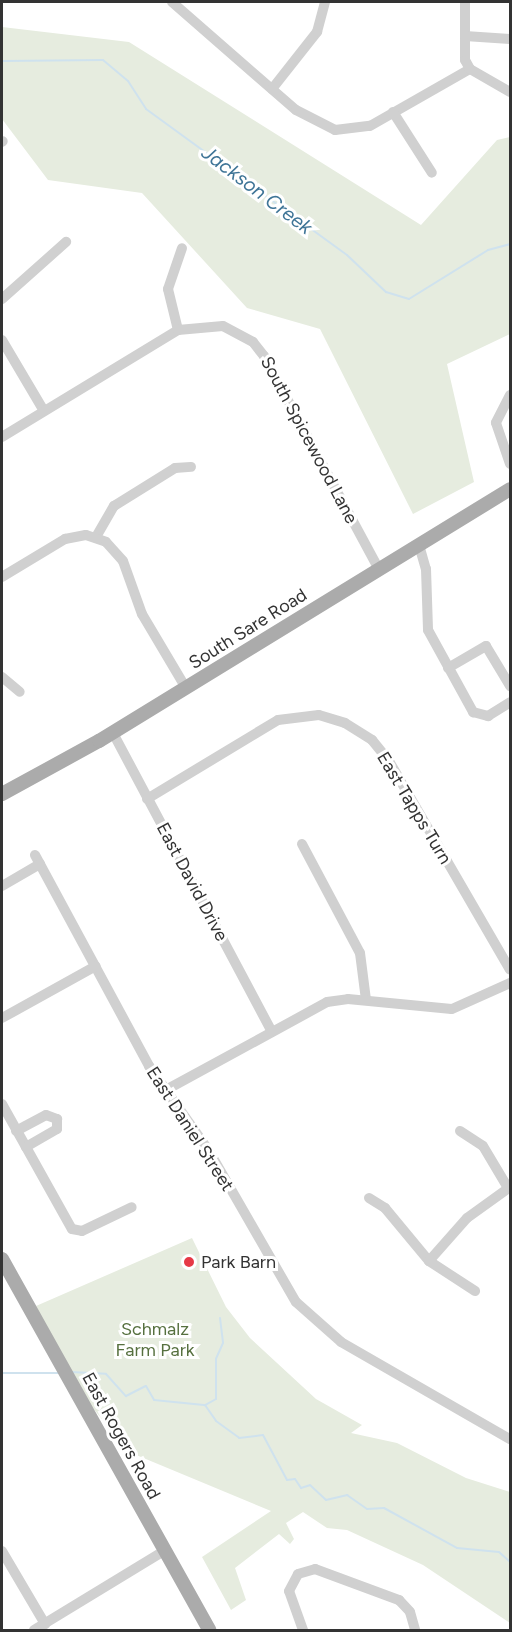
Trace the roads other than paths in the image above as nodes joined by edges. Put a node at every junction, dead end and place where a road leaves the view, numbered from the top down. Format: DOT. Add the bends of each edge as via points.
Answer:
graph roads {
  1 [pos="172,2"];
  2 [pos="325,2"];
  3 [pos="465,2"];
  4 [pos="465,36"];
  5 [pos="510,39"];
  6 [pos="468,65"];
  7 [pos="272,89"];
  8 [pos="510,92"];
  9 [pos="393,112"];
  10 [pos="432,173"];
  11 [pos="66,242"];
  12 [pos="182,248"];
  13 [pos="2,299"];
  14 [pos="178,330"];
  15 [pos="2,340"];
  16 [pos="510,395"];
  17 [pos="44,411"];
  18 [pos="2,437"];
  19 [pos="510,464"];
  20 [pos="191,467"];
  21 [pos="510,489"];
  22 [pos="96,537"];
  23 [pos="419,545"];
  24 [pos="379,570"];
  25 [pos="2,577"];
  26 [pos="448,668"];
  27 [pos="2,677"];
  28 [pos="510,686"];
  29 [pos="186,688"];
  30 [pos="20,692"];
  31 [pos="510,702"];
  32 [pos="112,733"];
  33 [pos="2,794"];
  34 [pos="147,799"];
  35 [pos="302,844"];
  36 [pos="2,886"];
  37 [pos="96,966"];
  38 [pos="510,970"];
  39 [pos="510,983"];
  40 [pos="366,1000"];
  41 [pos="2,1018"];
  42 [pos="271,1030"];
  43 [pos="164,1091"];
  44 [pos="2,1104"];
  45 [pos="16,1131"];
  46 [pos="460,1131"];
  47 [pos="26,1148"];
  48 [pos="509,1188"];
  49 [pos="369,1198"];
  50 [pos="132,1207"];
  51 [pos="2,1259"];
  52 [pos="429,1261"];
  53 [pos="475,1291"];
  54 [pos="510,1439"];
  55 [pos="2,1551"];
  56 [pos="164,1551"];
  57 [pos="45,1624"];
  58 [pos="34,1630"];
  59 [pos="209,1630"];
  60 [pos="303,1630"];
  61 [pos="415,1630"];
  1 -- 7 [label="street"];
  2 -- 7 [label="street" via="317,32"];
  3 -- 4 [label="street"];
  4 -- 5 [label="street"];
  4 -- 6 [label="street"];
  6 -- 8 [label="street"];
  6 -- 9 [label="street"];
  7 -- 9 [label="street" via="296,110 335,130 370,126"];
  9 -- 10 [label="street"];
  11 -- 13 [label="street" via="36,274"];
  12 -- 14 [label="street" via="168,289"];
  14 -- 17 [label="street, South Spicewood Lane"];
  14 -- 24 [label="street, South Spicewood Lane" via="223,326 259,348"];
  15 -- 17 [label="street"];
  16 -- 19 [label="street" via="496,423"];
  17 -- 18 [label="street, South Spicewood Lane"];
  20 -- 22 [label="street" via="175,468 114,506"];
  21 -- 23 [label="main road, South Sare Road"];
  22 -- 25 [label="street" via="65,538"];
  22 -- 29 [label="street" via="123,561 142,614"];
  23 -- 24 [label="main road, South Sare Road"];
  23 -- 26 [label="street" via="426,569 428,630"];
  24 -- 29 [label="main road, South Sare Road"];
  26 -- 28 [label="street" via="486,646"];
  26 -- 31 [label="street" via="480,717"];
  27 -- 30 [label="street"];
  29 -- 32 [label="main road, South Sare Road"];
  32 -- 33 [label="main road, South Sare Road"];
  32 -- 34 [label="street, East David Drive"];
  34 -- 38 [label="street, East Tapps Turn" via="278,720 319,715 345,723 372,740 389,761"];
  34 -- 42 [label="street, East David Drive"];
  35 -- 40 [label="street" via="360,953"];
  36 -- 37 [label="street, East Daniel Street" via="37,860"];
  37 -- 41 [label="street"];
  37 -- 43 [label="street, East Daniel Street"];
  39 -- 40 [label="street" via="452,1009"];
  40 -- 42 [label="street" via="327,1002"];
  42 -- 43 [label="street"];
  43 -- 54 [label="street, East Daniel Street" via="209,1151 273,1269 310,1317 341,1342"];
  44 -- 45 [label="street"];
  45 -- 47 [label="street"];
  45 -- 47 [label="street" via="46,1115 57,1119 57,1129"];
  46 -- 48 [label="street" via="483,1146"];
  47 -- 50 [label="street" via="76,1231"];
  48 -- 52 [label="street" via="467,1218"];
  49 -- 52 [label="street" via="385,1208"];
  51 -- 56 [label="main road, East Rogers Road"];
  52 -- 53 [label="street"];
  55 -- 57 [label="street"];
  56 -- 57 [label="street"];
  56 -- 59 [label="main road, East Rogers Road"];
  57 -- 58 [label="street"];
  60 -- 61 [label="street" via="289,1591 298,1574 315,1569 399,1600 410,1612"];
}
